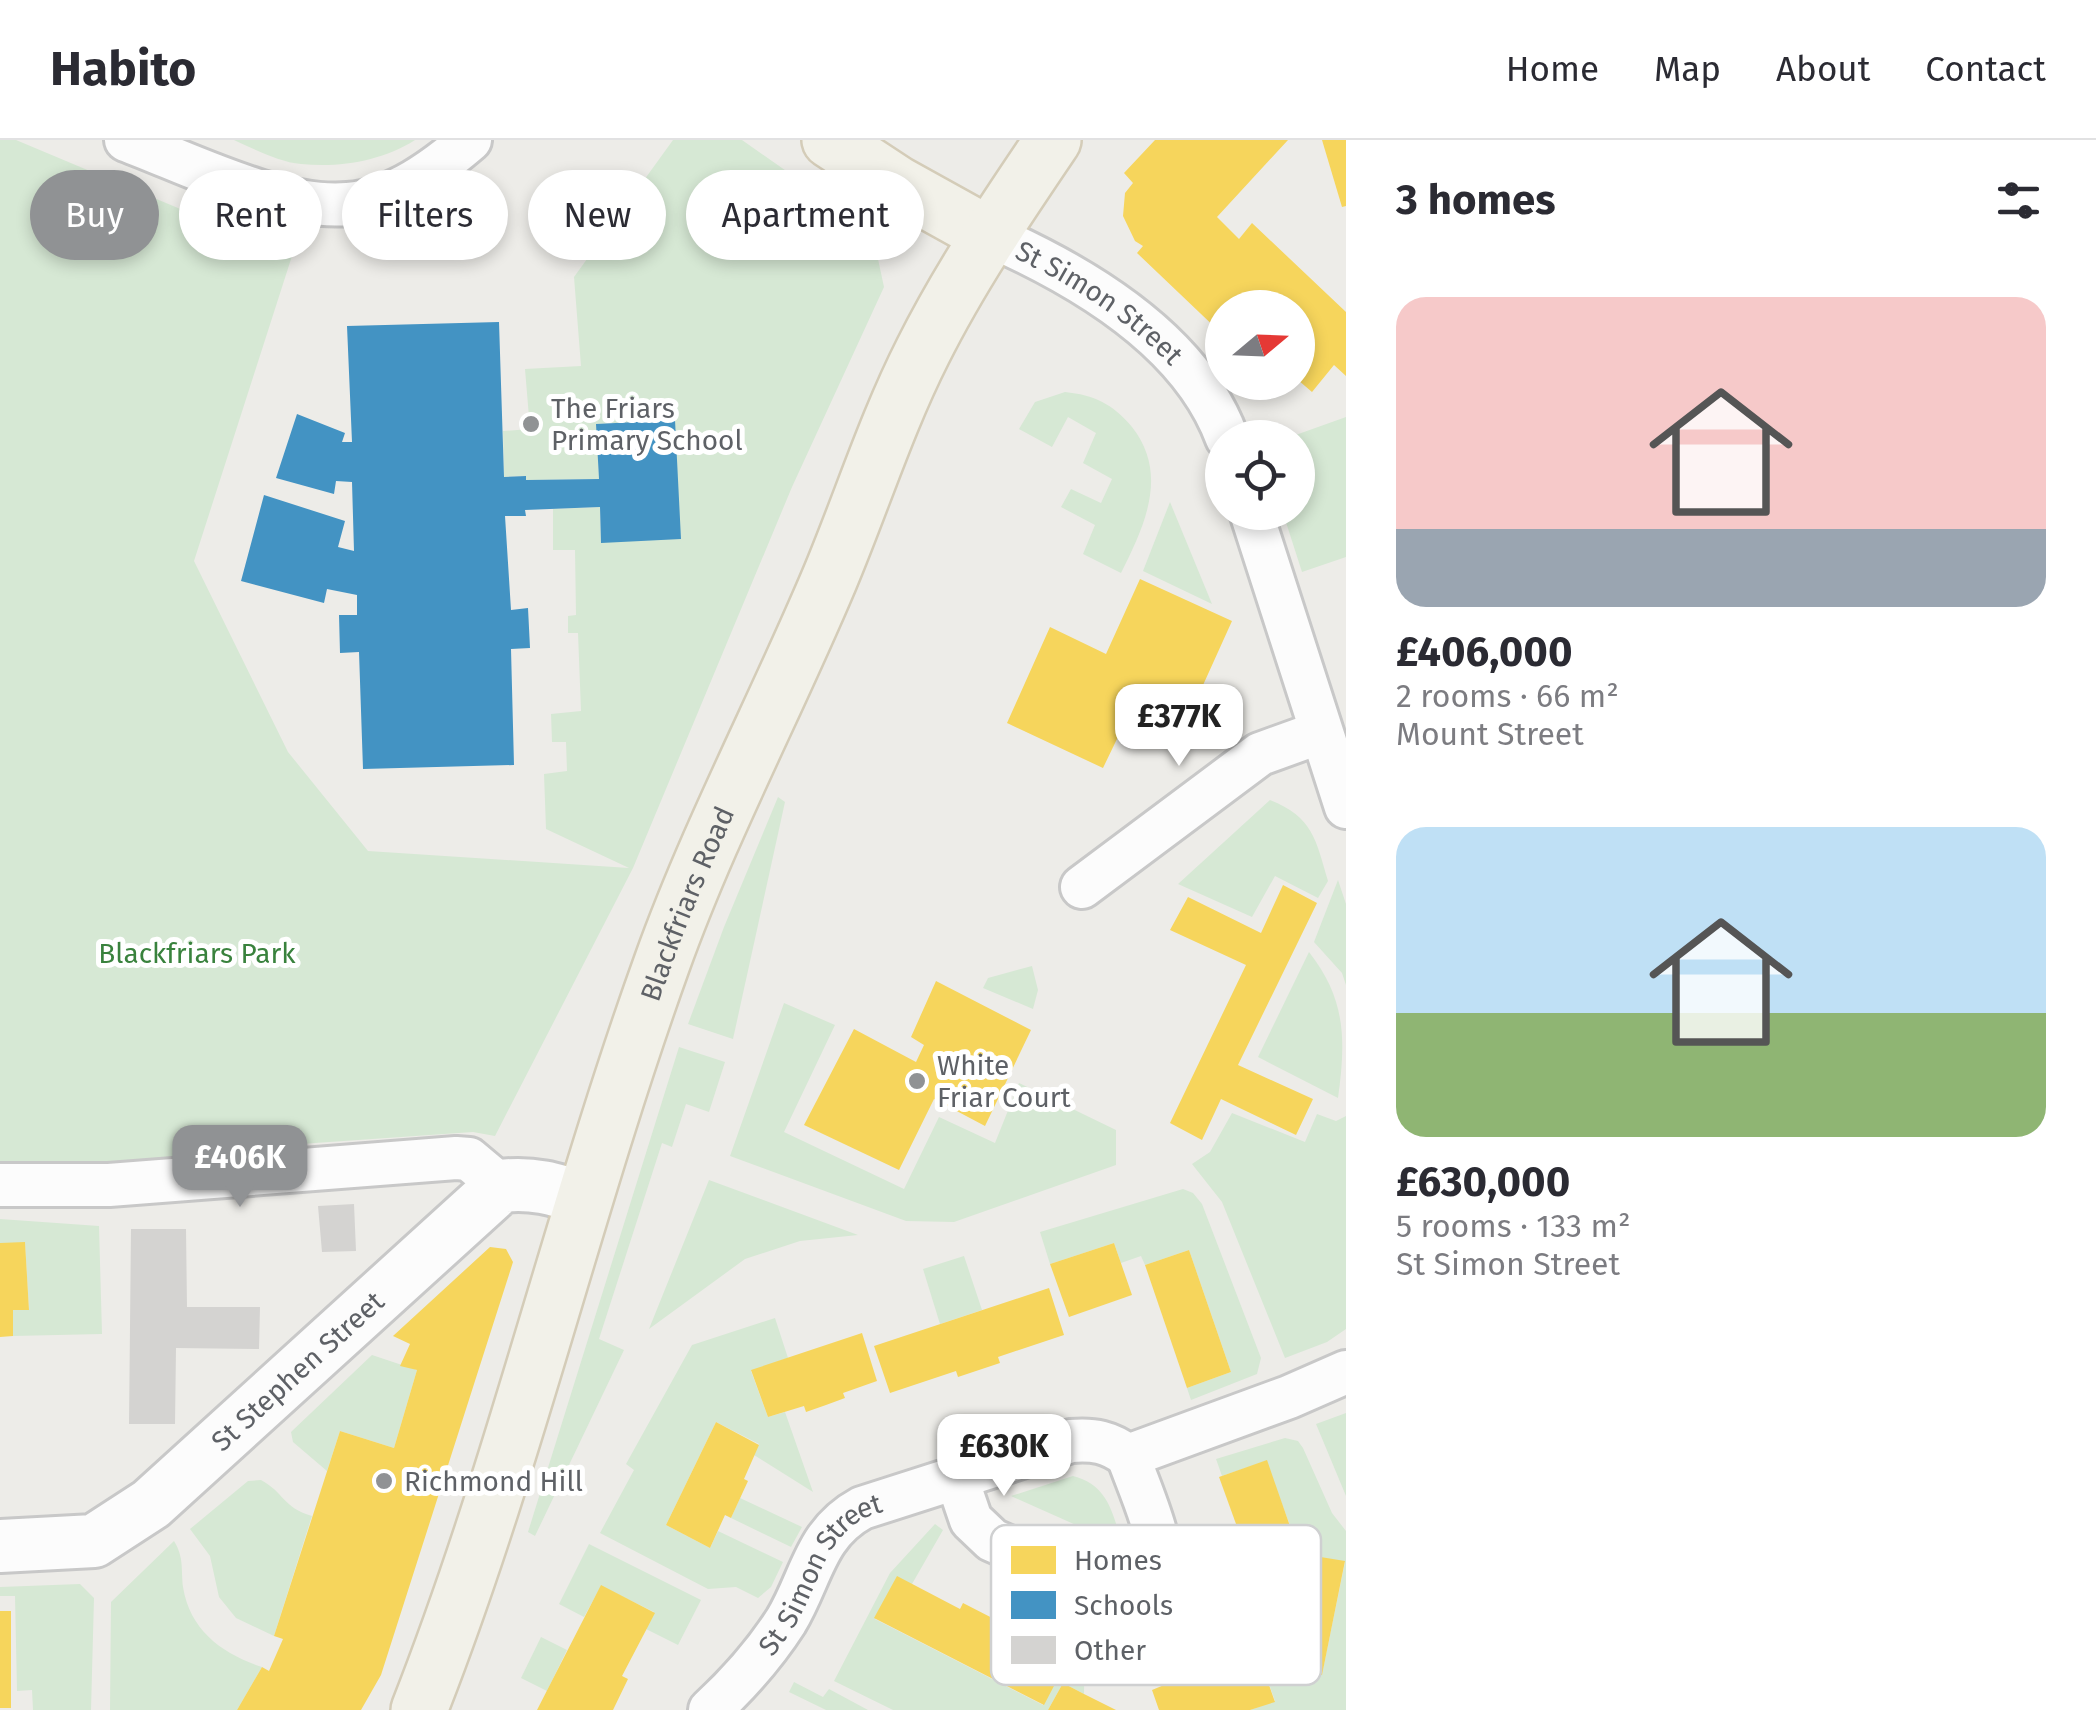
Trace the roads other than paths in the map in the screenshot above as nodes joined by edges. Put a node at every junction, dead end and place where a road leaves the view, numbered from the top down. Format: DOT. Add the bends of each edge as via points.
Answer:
graph roads {
  1 [pos="126,140"];
  2 [pos="470,140"];
  3 [pos="830,140"];
  4 [pos="1052,140"];
  5 [pos="990,236"];
  6 [pos="1221,420"];
  7 [pos="1257,530"];
  8 [pos="1321,732"];
  9 [pos="1346,808"];
  10 [pos="1082,887"];
  11 [pos="0,1186"];
  12 [pos="501,1186"];
  13 [pos="585,1198"];
  14 [pos="1346,1372"];
  15 [pos="1128,1456"];
  16 [pos="956,1476"];
  17 [pos="1151,1525"];
  18 [pos="991,1539"];
  19 [pos="0,1546"];
  20 [pos="419,1710"];
  21 [pos="710,1710"];
  1 -- 2 [label="street" via="283,199 351,204 410,184"];
  3 -- 5 [label="main road"];
  4 -- 5 [label="main road, Blackfriars Road"];
  5 -- 6 [label="street, St Simon Street" via="1058,267 1166,346"];
  5 -- 13 [label="main road, Blackfriars Road" via="921,354 746,760 662,962"];
  7 -- 8 [label="street"];
  8 -- 9 [label="street"];
  8 -- 10 [label="street" via="1260,754"];
  11 -- 12 [label="street" via="109,1185 456,1158 469,1159"];
  12 -- 13 [label="street" via="547,1186"];
  12 -- 19 [label="street, St Stephen Street" via="152,1504 94,1541"];
  13 -- 20 [label="main road, Blackfriars Road" via="462,1598"];
  14 -- 15 [label="street"];
  15 -- 16 [label="street, St Simon Street" via="1111,1444 1071,1440"];
  15 -- 17 [label="street"];
  16 -- 18 [label="street" via="971,1520"];
  16 -- 21 [label="street, St Simon Street" via="870,1504 837,1524 785,1622"];
}
